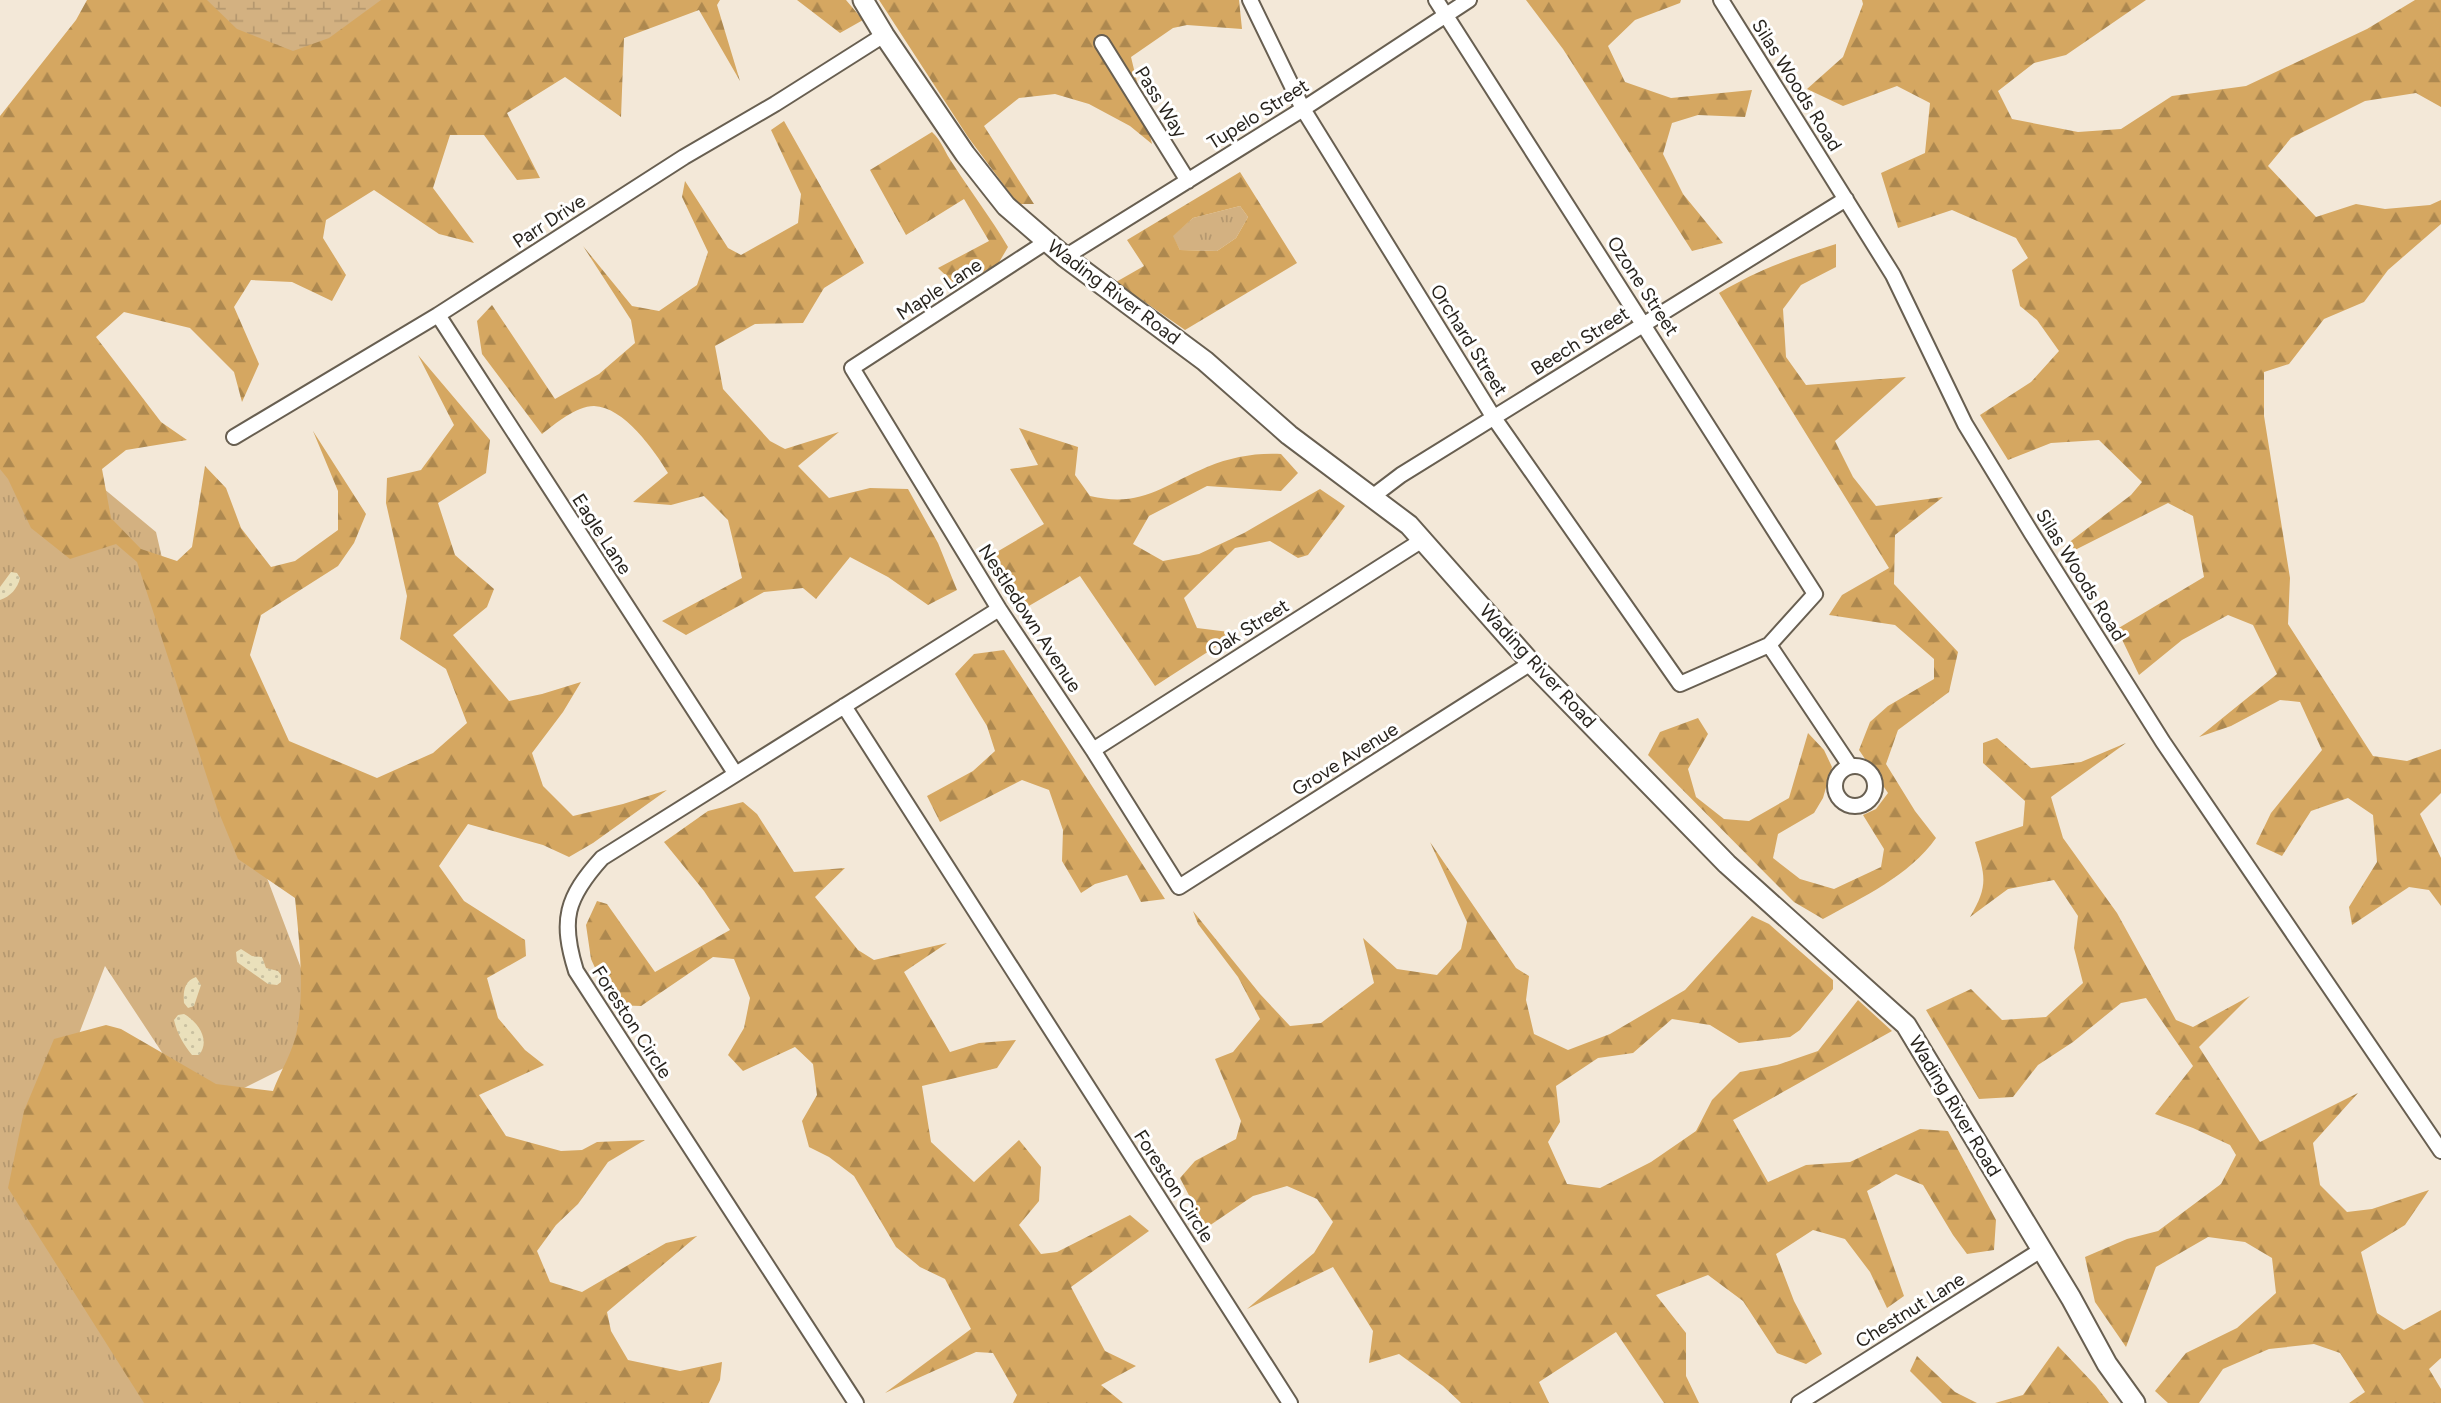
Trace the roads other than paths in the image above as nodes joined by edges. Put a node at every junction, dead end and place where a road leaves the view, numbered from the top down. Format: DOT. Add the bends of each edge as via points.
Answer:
graph roads {
  1 [pos="863,0"];
  2 [pos="1250,0"];
  3 [pos="1436,0"];
  4 [pos="1469,0"];
  5 [pos="1721,0"];
  6 [pos="1445,14"];
  7 [pos="884,35"];
  8 [pos="1102,43"];
  9 [pos="1303,108"];
  10 [pos="1188,181"];
  11 [pos="1846,199"];
  12 [pos="1046,242"];
  13 [pos="1065,257"];
  14 [pos="438,315"];
  15 [pos="1644,323"];
  16 [pos="852,368"];
  17 [pos="1494,418"];
  18 [pos="234,436"];
  19 [pos="1372,497"];
  20 [pos="1424,539"];
  21 [pos="999,609"];
  22 [pos="1769,645"];
  23 [pos="1531,663"];
  24 [pos="844,706"];
  25 [pos="1093,750"];
  26 [pos="1850,766"];
  27 [pos="735,773"];
  28 [pos="1179,887"];
  29 [pos="2441,1151"];
  30 [pos="2041,1250"];
  31 [pos="856,1403"];
  32 [pos="1290,1403"];
  33 [pos="1799,1403"];
  34 [pos="2135,1403"];
  1 -- 7 [label="main road, Wading River Road"];
  2 -- 9 [label="street, Orchard Street"];
  3 -- 6 [label="street, Ozone Street"];
  4 -- 6 [label="street, Tupelo Street"];
  5 -- 11 [label="street, Silas Woods Road"];
  6 -- 9 [label="street, Tupelo Street"];
  6 -- 15 [label="street, Ozone Street"];
  7 -- 12 [label="main road, Wading River Road" via="965,154 1006,206"];
  7 -- 14 [label="street, Parr Drive"];
  8 -- 10 [label="street, Pass Way"];
  9 -- 10 [label="street, Tupelo Street"];
  9 -- 17 [label="street, Orchard Street"];
  10 -- 13 [label="street, Tupelo Street"];
  11 -- 15 [label="street, Beech Street"];
  11 -- 29 [label="street, Silas Woods Road" via="1893,275 1965,424 2039,546 2163,742"];
  12 -- 13 [label="main road, Wading River Road"];
  12 -- 16 [label="street, Maple Lane"];
  13 -- 19 [label="main road, Wading River Road" via="1205,360 1289,435"];
  14 -- 18 [label="street, Parr Drive"];
  14 -- 27 [label="street, Eagle Lane"];
  15 -- 17 [label="street, Beech Street"];
  15 -- 22 [label="street, Ozone Street" via="1815,594"];
  16 -- 21 [label="street, Nestledown Avenue"];
  17 -- 19 [label="street, Beech Street"];
  17 -- 22 [label="street, Orchard Street" via="1680,684"];
  19 -- 20 [label="main road, Wading River Road"];
  20 -- 23 [label="main road, Wading River Road"];
  20 -- 25 [label="street, Oak Street"];
  21 -- 24 [label="street, Foreston Circle"];
  21 -- 25 [label="street, Nestledown Avenue"];
  22 -- 26 [label="street"];
  23 -- 28 [label="street, Grove Avenue"];
  23 -- 30 [label="main road, Wading River Road" via="1727,864 1906,1025"];
  24 -- 27 [label="street, Foreston Circle"];
  24 -- 32 [label="street, Foreston Circle"];
  25 -- 28 [label="street, Nestledown Avenue"];
  27 -- 31 [label="street, Foreston Circle" via="603,858 573,897 567,941 576,971"];
  30 -- 33 [label="street, Chestnut Lane"];
  30 -- 34 [label="main road, Wading River Road"];
}
